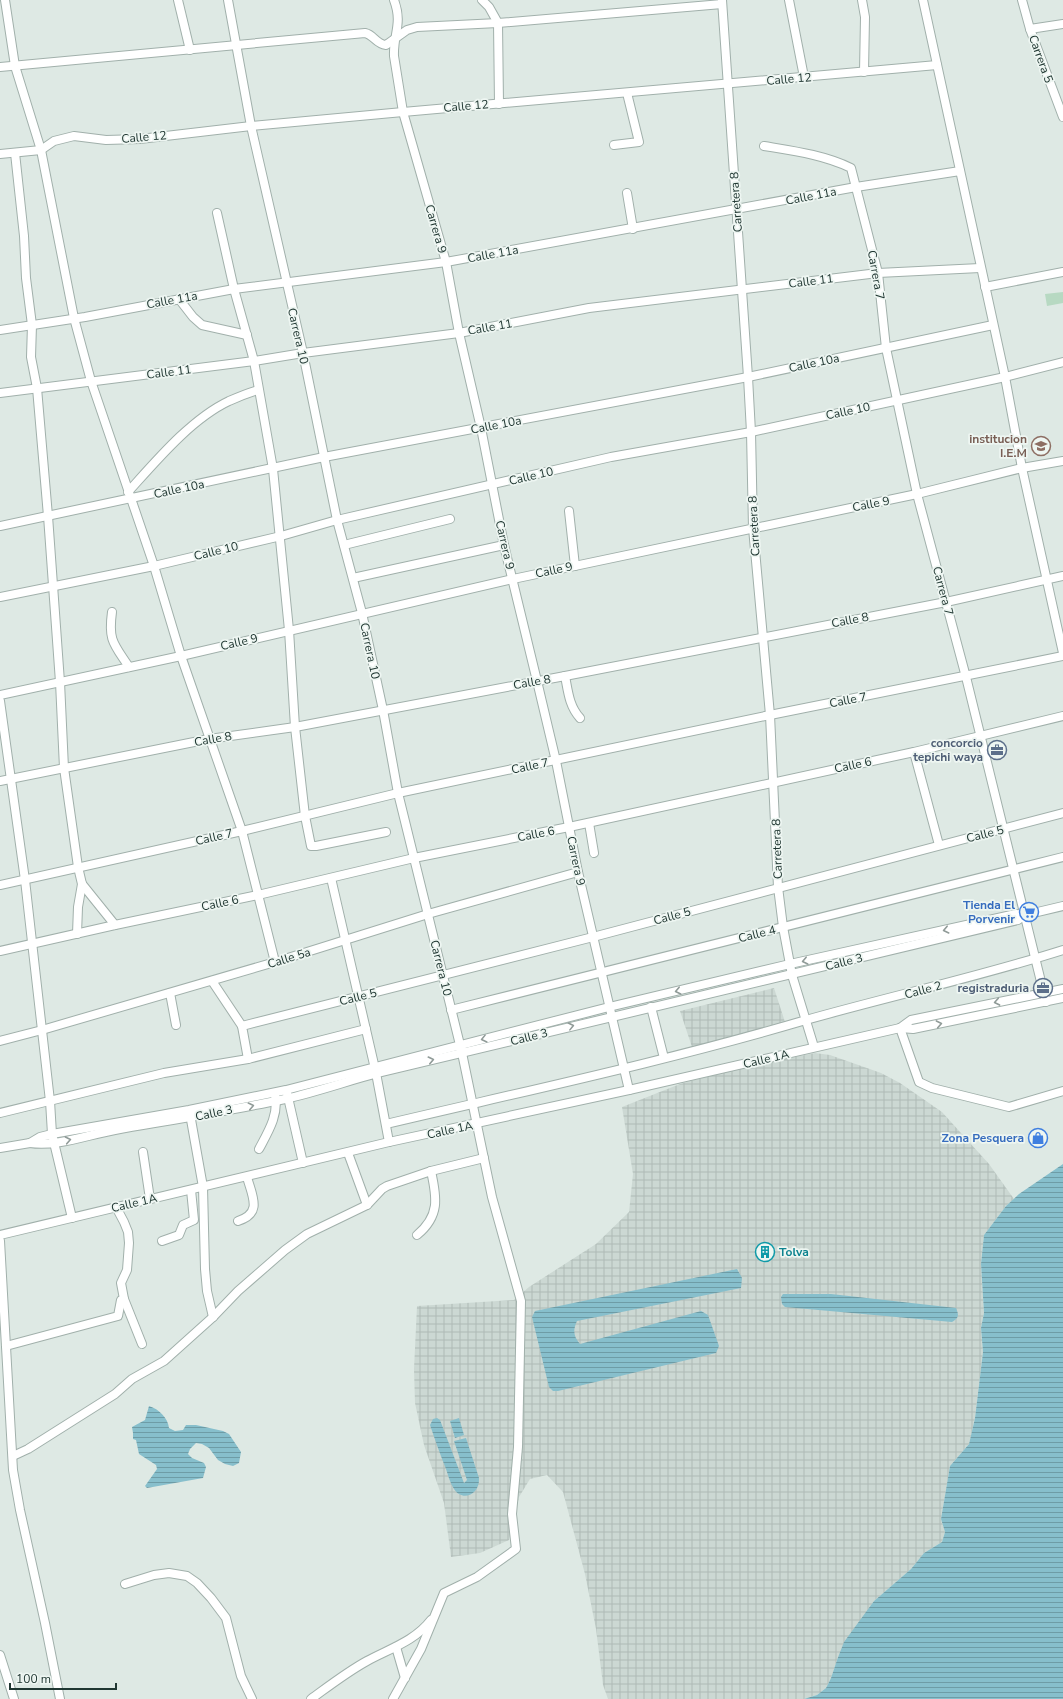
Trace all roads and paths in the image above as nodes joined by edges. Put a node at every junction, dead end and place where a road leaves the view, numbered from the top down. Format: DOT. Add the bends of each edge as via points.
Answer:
graph roads {
  1 [pos="5,0"];
  2 [pos="178,0"];
  3 [pos="228,0"];
  4 [pos="394,0"];
  5 [pos="482,0"];
  6 [pos="789,0"];
  7 [pos="862,0"];
  8 [pos="923,0"];
  9 [pos="1022,0"];
  10 [pos="722,2"];
  11 [pos="704,3"];
  12 [pos="498,23"];
  13 [pos="1063,24"];
  14 [pos="1030,29"];
  15 [pos="396,38"];
  16 [pos="237,45"];
  17 [pos="190,50"];
  18 [pos="937,65"];
  19 [pos="15,66"];
  20 [pos="0,67"];
  21 [pos="864,72"];
  22 [pos="804,78"];
  23 [pos="728,85"];
  24 [pos="627,93"];
  25 [pos="499,104"];
  26 [pos="403,112"];
  27 [pos="1063,117"];
  28 [pos="251,126"];
  29 [pos="614,145"];
  30 [pos="764,146"];
  31 [pos="41,150"];
  32 [pos="15,153"];
  33 [pos="0,154"];
  34 [pos="960,171"];
  35 [pos="856,187"];
  36 [pos="627,193"];
  37 [pos="737,209"];
  38 [pos="217,213"];
  39 [pos="633,229"];
  40 [pos="446,262"];
  41 [pos="980,268"];
  42 [pos="1063,272"];
  43 [pos="878,273"];
  44 [pos="286,283"];
  45 [pos="985,287"];
  46 [pos="234,289"];
  47 [pos="742,289"];
  48 [pos="179,299"];
  49 [pos="74,318"];
  50 [pos="993,325"];
  51 [pos="32,326"];
  52 [pos="0,330"];
  53 [pos="459,332"];
  54 [pos="247,335"];
  55 [pos="886,348"];
  56 [pos="303,353"];
  57 [pos="254,362"];
  58 [pos="1063,362"];
  59 [pos="748,377"];
  60 [pos="1005,377"];
  61 [pos="91,381"];
  62 [pos="37,388"];
  63 [pos="258,390"];
  64 [pos="0,394"];
  65 [pos="896,401"];
  66 [pos="481,428"];
  67 [pos="751,432"];
  68 [pos="324,457"];
  69 [pos="1063,461"];
  70 [pos="1022,468"];
  71 [pos="273,469"];
  72 [pos="493,484"];
  73 [pos="917,494"];
  74 [pos="129,496"];
  75 [pos="569,511"];
  76 [pos="48,516"];
  77 [pos="450,519"];
  78 [pos="337,520"];
  79 [pos="0,526"];
  80 [pos="753,528"];
  81 [pos="281,536"];
  82 [pos="344,545"];
  83 [pos="504,545"];
  84 [pos="154,566"];
  85 [pos="575,566"];
  86 [pos="1063,576"];
  87 [pos="352,578"];
  88 [pos="513,579"];
  89 [pos="1047,579"];
  90 [pos="52,587"];
  91 [pos="0,597"];
  92 [pos="946,602"];
  93 [pos="112,612"];
  94 [pos="362,613"];
  95 [pos="289,630"];
  96 [pos="763,636"];
  97 [pos="1063,652"];
  98 [pos="181,656"];
  99 [pos="1063,656"];
  100 [pos="130,667"];
  101 [pos="565,676"];
  102 [pos="966,677"];
  103 [pos="537,681"];
  104 [pos="60,682"];
  105 [pos="0,695"];
  106 [pos="0,701"];
  107 [pos="383,710"];
  108 [pos="770,715"];
  109 [pos="1063,716"];
  110 [pos="580,718"];
  111 [pos="295,727"];
  112 [pos="979,736"];
  113 [pos="209,739"];
  114 [pos="914,752"];
  115 [pos="556,761"];
  116 [pos="64,768"];
  117 [pos="12,780"];
  118 [pos="0,782"];
  119 [pos="774,782"];
  120 [pos="398,793"];
  121 [pos="1063,813"];
  122 [pos="305,816"];
  123 [pos="589,823"];
  124 [pos="568,827"];
  125 [pos="1004,829"];
  126 [pos="242,831"];
  127 [pos="386,832"];
  128 [pos="939,845"];
  129 [pos="594,853"];
  130 [pos="1063,857"];
  131 [pos="414,858"];
  132 [pos="78,868"];
  133 [pos="1013,869"];
  134 [pos="578,872"];
  135 [pos="331,878"];
  136 [pos="25,880"];
  137 [pos="82,884"];
  138 [pos="0,885"];
  139 [pos="778,887"];
  140 [pos="258,895"];
  141 [pos="1063,906"];
  142 [pos="428,914"];
  143 [pos="1025,915"];
  144 [pos="115,925"];
  145 [pos="783,927"];
  146 [pos="77,934"];
  147 [pos="593,937"];
  148 [pos="345,940"];
  149 [pos="32,944"];
  150 [pos="1063,950"];
  151 [pos="0,951"];
  152 [pos="1036,958"];
  153 [pos="275,962"];
  154 [pos="790,964"];
  155 [pos="601,972"];
  156 [pos="442,975"];
  157 [pos="792,975"];
  158 [pos="212,981"];
  159 [pos="1063,989"];
  160 [pos="170,993"];
  161 [pos="1044,993"];
  162 [pos="359,996"];
  163 [pos="1063,998"];
  164 [pos="1046,1002"];
  165 [pos="609,1007"];
  166 [pos="651,1007"];
  167 [pos="451,1010"];
  168 [pos="612,1016"];
  169 [pos="805,1021"];
  170 [pos="176,1025"];
  171 [pos="242,1026"];
  172 [pos="900,1028"];
  173 [pos="366,1029"];
  174 [pos="42,1030"];
  175 [pos="0,1041"];
  176 [pos="814,1048"];
  177 [pos="461,1049"];
  178 [pos="664,1058"];
  179 [pos="248,1059"];
  180 [pos="624,1068"];
  181 [pos="376,1070"];
  182 [pos="629,1090"];
  183 [pos="1063,1091"];
  184 [pos="287,1094"];
  185 [pos="276,1097"];
  186 [pos="50,1101"];
  187 [pos="473,1104"];
  188 [pos="0,1113"];
  189 [pos="190,1114"];
  190 [pos="386,1124"];
  191 [pos="477,1124"];
  192 [pos="52,1134"];
  193 [pos="54,1142"];
  194 [pos="389,1142"];
  195 [pos="30,1143"];
  196 [pos="0,1148"];
  197 [pos="259,1149"];
  198 [pos="143,1152"];
  199 [pos="348,1153"];
  200 [pos="484,1158"];
  201 [pos="303,1163"];
  202 [pos="431,1172"];
  203 [pos="247,1177"];
  204 [pos="203,1188"];
  205 [pos="191,1190"];
  206 [pos="150,1199"];
  207 [pos="367,1205"];
  208 [pos="116,1207"];
  209 [pos="72,1218"];
  210 [pos="238,1221"];
  211 [pos="0,1235"];
  212 [pos="417,1235"];
  213 [pos="0,1241"];
  214 [pos="162,1241"];
  215 [pos="124,1299"];
  216 [pos="213,1317"];
  217 [pos="142,1344"];
  218 [pos="6,1346"];
  219 [pos="13,1456"];
  220 [pos="125,1584"];
  221 [pos="435,1615"];
  222 [pos="396,1647"];
  223 [pos="0,1655"];
  224 [pos="405,1678"];
  225 [pos="14,1699"];
  226 [pos="60,1699"];
  227 [pos="252,1699"];
  228 [pos="311,1699"];
  229 [pos="393,1699"];
  1 -- 19 [label="street"];
  2 -- 17 [label="street"];
  3 -- 16 [label="street, Carrera 10"];
  4 -- 15 [label="street, Carrera 9" via="398,11"];
  5 -- 12 [label="street"];
  6 -- 22 [label="street"];
  7 -- 21 [label="street" via="865,17"];
  8 -- 18 [label="street"];
  9 -- 14 [label="street, Carrera 5"];
  10 -- 11 [label="street"];
  10 -- 23 [label="street, Carretera 8"];
  11 -- 12 [label="street"];
  12 -- 15 [label="street" via="417,27"];
  12 -- 25 [label="street"];
  13 -- 14 [label="street"];
  14 -- 27 [label="street, Carrera 5"];
  15 -- 16 [label="street" via="388,44 380,44 370,34 365,33"];
  15 -- 26 [label="street, Carrera 9" via="394,56"];
  16 -- 17 [label="street"];
  16 -- 28 [label="street, Carrera 10"];
  17 -- 19 [label="street"];
  18 -- 21 [label="street, Calle 12"];
  18 -- 34 [label="street"];
  19 -- 20 [label="street"];
  19 -- 31 [label="street"];
  21 -- 22 [label="street, Calle 12"];
  22 -- 23 [label="street, Calle 12"];
  23 -- 24 [label="street, Calle 12"];
  23 -- 37 [label="street, Carretera 8"];
  24 -- 25 [label="street, Calle 12"];
  24 -- 29 [label="street" via="639,142"];
  25 -- 26 [label="street, Calle 12"];
  26 -- 28 [label="street, Calle 12"];
  26 -- 40 [label="street, Carrera 9"];
  28 -- 31 [label="street, Calle 12" via="140,139 106,140 74,136 54,140"];
  28 -- 44 [label="street, Carrera 10"];
  30 -- 35 [label="street, Carrera 7" via="800,152 845,165 851,168"];
  31 -- 32 [label="street, Calle 12"];
  31 -- 49 [label="street"];
  32 -- 33 [label="street, Calle 12"];
  32 -- 51 [label="street"];
  34 -- 35 [label="street, Calle 11a"];
  34 -- 41 [label="street"];
  35 -- 37 [label="street, Calle 11a"];
  35 -- 43 [label="street, Carrera 7"];
  36 -- 39 [label="street"];
  37 -- 39 [label="street, Calle 11a"];
  37 -- 47 [label="street, Carretera 8"];
  38 -- 46 [label="street"];
  39 -- 40 [label="street, Calle 11a"];
  40 -- 44 [label="street, Calle 11a"];
  40 -- 53 [label="street, Carrera 9"];
  41 -- 43 [label="street, Calle 11"];
  41 -- 45 [label="street"];
  42 -- 45 [label="street"];
  43 -- 47 [label="street, Calle 11"];
  43 -- 55 [label="street, Carrera 7"];
  44 -- 46 [label="street, Calle 11a"];
  44 -- 56 [label="street, Carrera 10"];
  45 -- 50 [label="street"];
  46 -- 48 [label="street, Calle 11a"];
  46 -- 54 [label="street"];
  47 -- 53 [label="street, Calle 11" via="589,308"];
  47 -- 59 [label="street, Carretera 8"];
  48 -- 49 [label="street, Calle 11a"];
  48 -- 54 [label="street" via="202,325"];
  49 -- 51 [label="street, Calle 11a"];
  49 -- 61 [label="street"];
  50 -- 55 [label="street, Calle 10a"];
  50 -- 60 [label="street"];
  51 -- 52 [label="street, Calle 11a"];
  51 -- 62 [label="street" via="31,357"];
  53 -- 56 [label="street, Calle 11"];
  53 -- 66 [label="street, Carrera 9"];
  54 -- 57 [label="street"];
  55 -- 59 [label="street, Calle 10a"];
  55 -- 65 [label="street, Carrera 7"];
  56 -- 57 [label="street, Calle 11"];
  56 -- 68 [label="street, Carrera 10"];
  57 -- 61 [label="street, Calle 11"];
  57 -- 63 [label="street"];
  58 -- 60 [label="street, Calle 10"];
  59 -- 66 [label="street, Calle 10a"];
  59 -- 67 [label="street, Carretera 8"];
  60 -- 65 [label="street, Calle 10"];
  60 -- 70 [label="street"];
  61 -- 62 [label="street, Calle 11"];
  61 -- 74 [label="street"];
  62 -- 64 [label="street, Calle 11"];
  62 -- 76 [label="street"];
  63 -- 71 [label="street"];
  63 -- 74 [label="street" via="228,402 207,415 182,436"];
  65 -- 67 [label="street, Calle 10"];
  65 -- 73 [label="street, Carrera 7"];
  66 -- 68 [label="street, Calle 10a"];
  66 -- 72 [label="street, Carrera 9"];
  67 -- 72 [label="street, Calle 10" via="611,458"];
  67 -- 80 [label="street, Carretera 8"];
  68 -- 71 [label="street, Calle 10a"];
  68 -- 78 [label="street, Carrera 10"];
  69 -- 70 [label="street, Calle 9"];
  70 -- 73 [label="street, Calle 9"];
  70 -- 89 [label="street"];
  71 -- 74 [label="street, Calle 10a"];
  71 -- 81 [label="street"];
  72 -- 78 [label="street, Calle 10"];
  72 -- 83 [label="street, Carrera 9"];
  73 -- 80 [label="street, Calle 9"];
  73 -- 92 [label="street, Carrera 7"];
  74 -- 76 [label="street, Calle 10a"];
  74 -- 84 [label="street"];
  75 -- 85 [label="street"];
  76 -- 79 [label="street, Calle 10a"];
  76 -- 90 [label="street"];
  77 -- 82 [label="street"];
  78 -- 81 [label="street, Calle 10"];
  78 -- 82 [label="street, Carrera 10"];
  80 -- 85 [label="street, Calle 9"];
  80 -- 96 [label="street, Carretera 8"];
  81 -- 84 [label="street, Calle 10"];
  81 -- 95 [label="street"];
  82 -- 87 [label="street, Carrera 10"];
  83 -- 87 [label="street"];
  83 -- 88 [label="street, Carrera 9"];
  84 -- 90 [label="street, Calle 10"];
  84 -- 98 [label="street"];
  85 -- 88 [label="street, Calle 9"];
  86 -- 89 [label="street, Calle 8"];
  87 -- 94 [label="street, Carrera 10"];
  88 -- 94 [label="street, Calle 9"];
  88 -- 103 [label="street, Carrera 9"];
  89 -- 92 [label="street, Calle 8"];
  89 -- 97 [label="street"];
  90 -- 91 [label="street, Calle 10"];
  90 -- 104 [label="street"];
  92 -- 96 [label="street, Calle 8"];
  92 -- 102 [label="street, Carrera 7"];
  93 -- 100 [label="street" via="112,639"];
  94 -- 95 [label="street, Calle 9"];
  94 -- 107 [label="street, Carrera 10"];
  95 -- 98 [label="street, Calle 9"];
  95 -- 111 [label="street"];
  96 -- 101 [label="street, Calle 8"];
  96 -- 108 [label="street, Carretera 8"];
  98 -- 100 [label="street, Calle 9"];
  98 -- 113 [label="street"];
  99 -- 102 [label="street, Calle 7"];
  100 -- 104 [label="street, Calle 9"];
  101 -- 103 [label="street, Calle 8"];
  101 -- 110 [label="street" via="570,701"];
  102 -- 108 [label="street, Calle 7"];
  102 -- 112 [label="street, Carrera 7"];
  103 -- 107 [label="street, Calle 8"];
  103 -- 115 [label="street, Carrera 9"];
  104 -- 105 [label="street, Calle 9"];
  104 -- 116 [label="street"];
  106 -- 117 [label="street"];
  107 -- 111 [label="street, Calle 8"];
  107 -- 120 [label="street, Carrera 10"];
  108 -- 115 [label="street, Calle 7"];
  108 -- 119 [label="street, Carretera 8"];
  109 -- 112 [label="street, Calle 6"];
  111 -- 113 [label="street, Calle 8"];
  111 -- 122 [label="street"];
  112 -- 114 [label="street, Calle 6"];
  112 -- 125 [label="street, Carrera 7"];
  113 -- 116 [label="street, Calle 8"];
  113 -- 126 [label="street"];
  114 -- 119 [label="street, Calle 6"];
  114 -- 128 [label="street"];
  115 -- 120 [label="street, Calle 7"];
  115 -- 124 [label="street, Carrera 9"];
  116 -- 117 [label="street, Calle 8"];
  116 -- 132 [label="street"];
  117 -- 118 [label="street, Calle 8"];
  117 -- 136 [label="street"];
  119 -- 123 [label="street, Calle 6"];
  119 -- 139 [label="street, Carretera 8"];
  120 -- 122 [label="street, Calle 7"];
  120 -- 131 [label="street, Carrera 10"];
  121 -- 125 [label="street, Calle 5"];
  122 -- 126 [label="street, Calle 7"];
  122 -- 127 [label="street" via="312,847"];
  123 -- 124 [label="street, Calle 6"];
  123 -- 129 [label="street"];
  124 -- 131 [label="street, Calle 6"];
  124 -- 134 [label="street, Carrera 9"];
  125 -- 128 [label="street, Calle 5"];
  125 -- 133 [label="street, Carrera 7"];
  126 -- 132 [label="street, Calle 7"];
  126 -- 140 [label="street"];
  128 -- 139 [label="street, Calle 5"];
  130 -- 133 [label="street, Calle 4"];
  131 -- 135 [label="street, Calle 6"];
  131 -- 142 [label="street, Carrera 10"];
  132 -- 136 [label="street, Calle 7"];
  132 -- 137 [label="street"];
  133 -- 143 [label="street, Carrera 7"];
  133 -- 145 [label="street, Calle 4"];
  134 -- 142 [label="street, Calle 5a"];
  134 -- 147 [label="street, Carrera 9"];
  135 -- 140 [label="street, Calle 6"];
  135 -- 148 [label="street"];
  136 -- 138 [label="street, Calle 7"];
  136 -- 149 [label="street"];
  137 -- 144 [label="street"];
  137 -- 146 [label="street"];
  139 -- 145 [label="street, Carretera 8"];
  139 -- 147 [label="street, Calle 5"];
  140 -- 144 [label="street, Calle 6"];
  140 -- 153 [label="street"];
  141 -- 143 [label="street, Calle 3"];
  142 -- 148 [label="street, Calle 5a"];
  142 -- 156 [label="street, Carrera 10"];
  143 -- 152 [label="street, Carrera 7"];
  143 -- 154 [label="street, Calle 3, one-way" via="1016,914"];
  143 -- 157 [label="street, Calle 3" via="1018,920"];
  144 -- 146 [label="street, Calle 6"];
  145 -- 154 [label="street, Carretera 8"];
  145 -- 155 [label="street, Calle 4"];
  146 -- 149 [label="street, Calle 6"];
  147 -- 155 [label="street, Carrera 9"];
  147 -- 156 [label="street, Calle 5"];
  148 -- 153 [label="street, Calle 5a"];
  148 -- 162 [label="street"];
  149 -- 151 [label="street, Calle 6"];
  149 -- 174 [label="street"];
  150 -- 152 [label="street, Calle 2"];
  152 -- 161 [label="street, Carrera 7"];
  152 -- 169 [label="street, Calle 2"];
  153 -- 158 [label="street, Calle 5a"];
  154 -- 157 [label="street, Carretera 8"];
  154 -- 165 [label="street, Calle 3, one-way"];
  155 -- 165 [label="street, Carrera 9"];
  155 -- 167 [label="street, Calle 4"];
  156 -- 162 [label="street, Calle 5"];
  156 -- 167 [label="street, Carrera 10"];
  157 -- 166 [label="street, Calle 3"];
  157 -- 169 [label="street, Carretera 8"];
  158 -- 160 [label="street, Calle 5a"];
  158 -- 171 [label="street"];
  159 -- 161 [label="street, Calle 1A"];
  160 -- 170 [label="street"];
  160 -- 174 [label="street, Calle 5a"];
  161 -- 164 [label="street, Carrera 7"];
  161 -- 172 [label="street, Calle 1A, one-way" via="911,1020"];
  162 -- 171 [label="street, Calle 5"];
  162 -- 173 [label="street"];
  163 -- 164 [label="street, Calle 1A"];
  172 -- 164 [label="street, Calle 1A, one-way" via="913,1029"];
  165 -- 168 [label="street, Carrera 9"];
  165 -- 177 [label="street, Calle 3, one-way"];
  166 -- 168 [label="street, Calle 3"];
  166 -- 178 [label="street"];
  167 -- 177 [label="street, Carrera 10"];
  177 -- 168 [label="street, Calle 3, one-way"];
  168 -- 180 [label="street, Carrera 9"];
  169 -- 176 [label="street, Carretera 8"];
  169 -- 178 [label="street, Calle 2"];
  171 -- 179 [label="street"];
  172 -- 176 [label="street, Calle 1A"];
  172 -- 183 [label="street" via="919,1082 932,1088 1009,1107"];
  173 -- 179 [label="street"];
  173 -- 181 [label="street"];
  174 -- 175 [label="street, Calle 5a"];
  174 -- 186 [label="street"];
  176 -- 182 [label="street, Calle 1A"];
  177 -- 181 [label="street, Calle 3"];
  177 -- 187 [label="street, Carrera 10"];
  178 -- 180 [label="street, Calle 2"];
  179 -- 186 [label="street" via="164,1073"];
  180 -- 182 [label="street, Carrera 9"];
  180 -- 187 [label="street, Calle 2"];
  181 -- 184 [label="street, Calle 3"];
  181 -- 190 [label="street"];
  182 -- 191 [label="street, Calle 1A"];
  184 -- 185 [label="street, Calle 3"];
  184 -- 201 [label="street"];
  185 -- 189 [label="street, Calle 3"];
  185 -- 197 [label="street" via="270,1130"];
  186 -- 188 [label="street"];
  186 -- 192 [label="street"];
  187 -- 190 [label="street, Calle 2"];
  187 -- 191 [label="street, Carrera 10"];
  189 -- 192 [label="street, Calle 3"];
  193 -- 189 [label="street, Calle 3, one-way"];
  189 -- 204 [label="street"];
  190 -- 194 [label="street"];
  191 -- 194 [label="street, Calle 1A"];
  191 -- 200 [label="street, Carrera 10"];
  192 -- 193 [label="street"];
  192 -- 195 [label="street, Calle 3"];
  193 -- 195 [label="street, Calle 3" via="43,1145"];
  193 -- 209 [label="street"];
  194 -- 199 [label="street, Calle 1A"];
  195 -- 196 [label="street, Calle 3"];
  198 -- 206 [label="street"];
  199 -- 201 [label="street, Calle 1A"];
  199 -- 207 [label="street"];
  200 -- 202 [label="street"];
  200 -- 221 [label="street, Carrera 10" via="492,1197 521,1301 518,1448 512,1514 516,1549 477,1578 444,1593"];
  201 -- 203 [label="street, Calle 1A"];
  202 -- 207 [label="street" via="382,1189"];
  202 -- 212 [label="street" via="436,1190 436,1206 432,1220 426,1229"];
  203 -- 204 [label="street, Calle 1A"];
  203 -- 210 [label="street" via="254,1209 246,1218"];
  204 -- 205 [label="street, Calle 1A"];
  204 -- 216 [label="street" via="205,1269"];
  205 -- 206 [label="street, Calle 1A"];
  205 -- 214 [label="street" via="194,1220 183,1225 179,1235"];
  206 -- 208 [label="street, Calle 1A"];
  207 -- 216 [label="street" via="306,1234 238,1291"];
  208 -- 209 [label="street, Calle 1A"];
  208 -- 215 [label="street" via="128,1232 129,1243 127,1270 121,1283"];
  209 -- 211 [label="street, Calle 1A"];
  213 -- 218 [label="street"];
  215 -- 217 [label="street"];
  215 -- 218 [label="street" via="121,1300 118,1316"];
  216 -- 219 [label="street" via="164,1361 132,1379 108,1399"];
  218 -- 219 [label="street"];
  219 -- 226 [label="street" via="20,1510"];
  220 -- 227 [label="street" via="169,1573 187,1576 197,1583 226,1618 241,1676"];
  221 -- 222 [label="street" via="427,1626"];
  221 -- 224 [label="street" via="422,1649"];
  222 -- 224 [label="street"];
  222 -- 228 [label="street" via="355,1668"];
  223 -- 225 [label="street"];
  224 -- 229 [label="street"];
}
